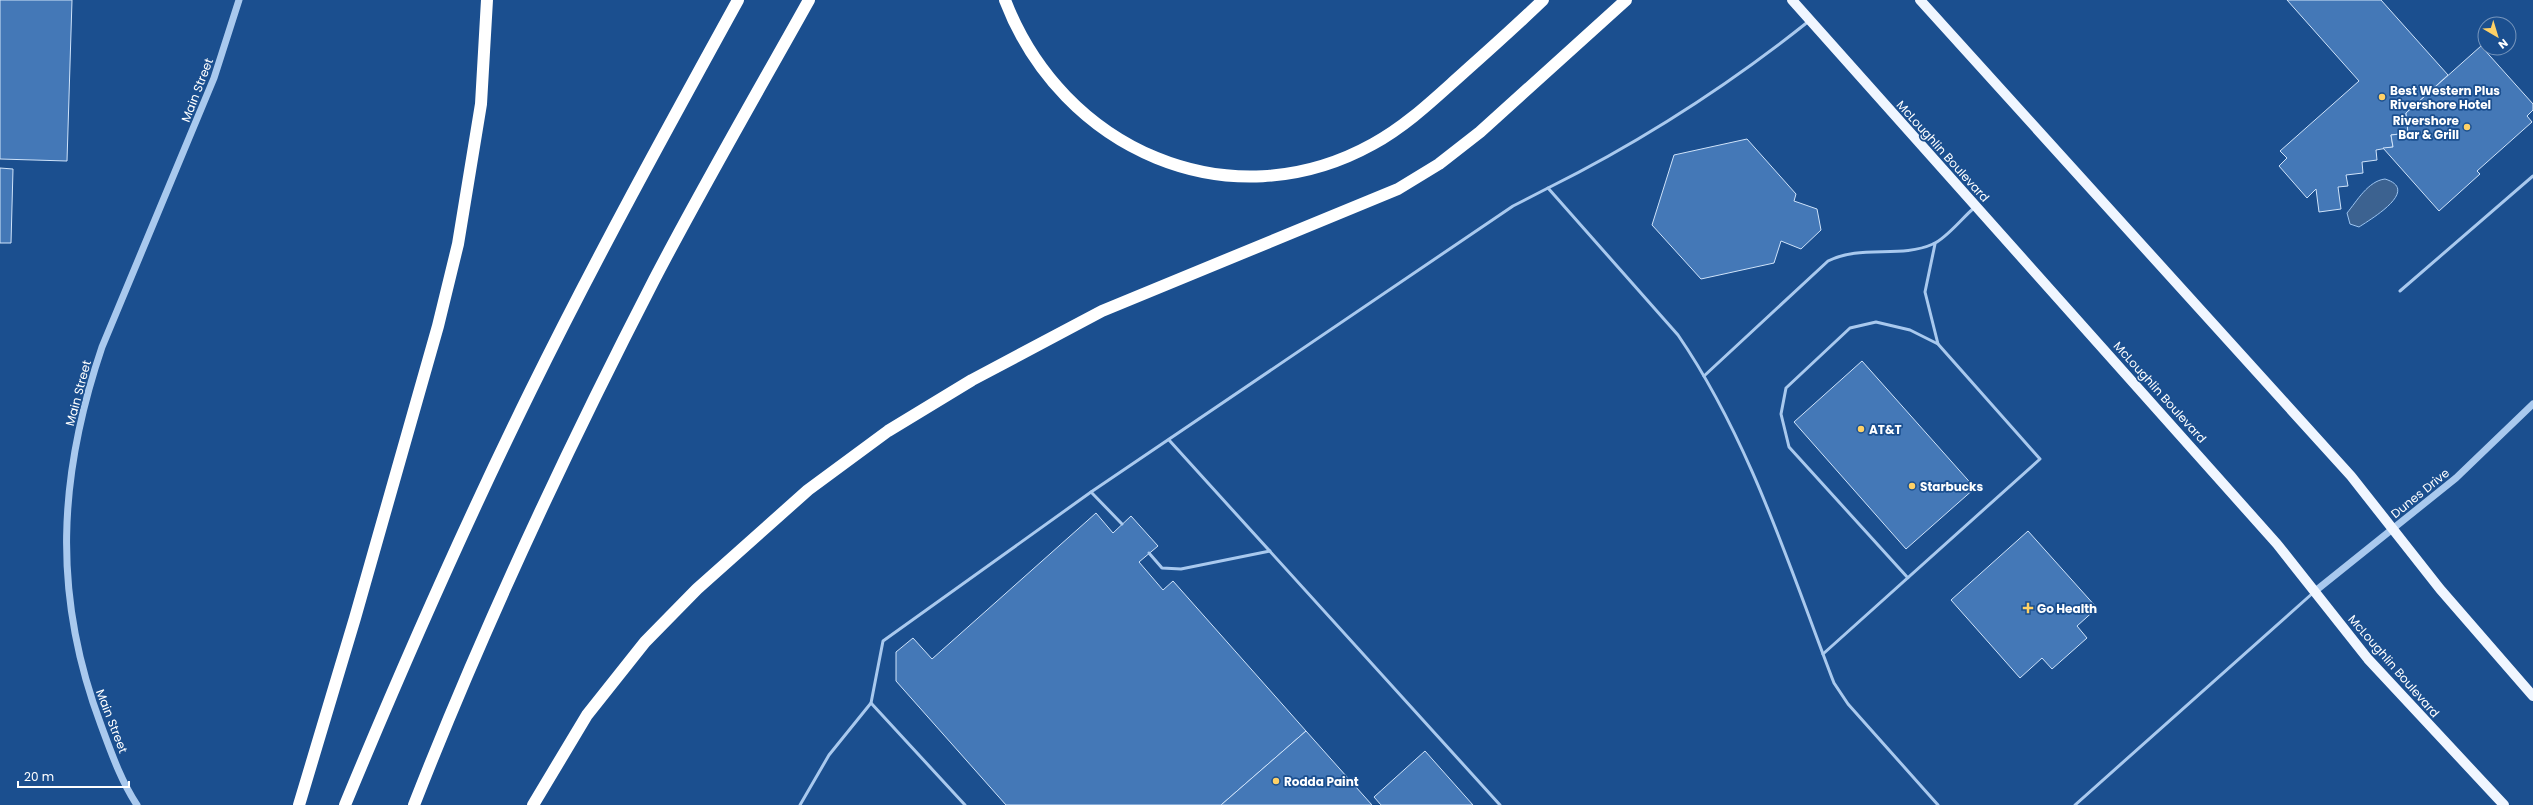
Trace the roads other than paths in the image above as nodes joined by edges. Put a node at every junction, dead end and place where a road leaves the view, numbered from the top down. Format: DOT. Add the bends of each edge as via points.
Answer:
graph roads {
  1 [pos="239,0"];
  2 [pos="487,0"];
  3 [pos="738,0"];
  4 [pos="809,0"];
  5 [pos="1005,0"];
  6 [pos="1543,0"];
  7 [pos="1626,0"];
  8 [pos="1792,0"];
  9 [pos="1920,0"];
  10 [pos="1809,21"];
  11 [pos="2533,176"];
  12 [pos="1548,188"];
  13 [pos="1976,206"];
  14 [pos="1935,244"];
  15 [pos="2400,291"];
  16 [pos="1938,344"];
  17 [pos="1704,376"];
  18 [pos="2533,404"];
  19 [pos="1169,440"];
  20 [pos="1091,492"];
  21 [pos="1122,524"];
  22 [pos="2392,530"];
  23 [pos="1270,551"];
  24 [pos="1149,553"];
  25 [pos="1908,578"];
  26 [pos="2314,592"];
  27 [pos="1823,654"];
  28 [pos="2533,696"];
  29 [pos="871,703"];
  30 [pos="137,805"];
  31 [pos="300,805"];
  32 [pos="344,805"];
  33 [pos="414,805"];
  34 [pos="533,805"];
  35 [pos="800,805"];
  36 [pos="965,805"];
  37 [pos="1500,805"];
  38 [pos="1938,805"];
  39 [pos="2074,805"];
  40 [pos="2504,805"];
  1 -- 30 [label="street, Main Street" via="214,78 102,347 89,386 70,481 66,546 76,643 84,677 104,734"];
  2 -- 31 [label="highway" via="481,104 458,244 438,326"];
  3 -- 32 [label="highway" via="650,161 531,389 445,572"];
  4 -- 33 [label="highway" via="655,278 581,426 464,679"];
  5 -- 6 [label="highway" via="1017,30 1038,64 1062,93 1115,138 1153,157 1191,170 1219,175 1258,177 1335,162 1399,129"];
  7 -- 34 [label="highway" via="1480,132 1439,164 1405,184 1102,311 972,380 888,431 808,490 697,589 646,642 587,715"];
  8 -- 10 [label="main road, McLoughlin Boulevard"];
  9 -- 22 [label="main road" via="2351,476"];
  10 -- 12 [label="lane" via="1761,60 1721,86 1593,165"];
  10 -- 13 [label="main road, McLoughlin Boulevard"];
  11 -- 15 [label="lane"];
  12 -- 17 [label="lane" via="1678,335"];
  12 -- 19 [label="lane" via="1513,206"];
  13 -- 14 [label="lane"];
  13 -- 26 [label="main road, McLoughlin Boulevard" via="2277,544"];
  14 -- 16 [label="lane" via="1926,292"];
  14 -- 17 [label="lane" via="1916,250 1843,254 1828,261"];
  16 -- 25 [label="lane" via="2040,459"];
  16 -- 25 [label="lane" via="1910,330 1876,322 1850,328 1786,388 1781,414 1789,447"];
  17 -- 27 [label="lane" via="1722,408 1767,507"];
  18 -- 22 [label="street, Dunes Drive" via="2456,478"];
  19 -- 20 [label="lane"];
  19 -- 23 [label="lane"];
  20 -- 21 [label="lane"];
  20 -- 29 [label="lane" via="883,641"];
  22 -- 26 [label="street, Dunes Drive"];
  22 -- 28 [label="main road"];
  23 -- 24 [label="lane" via="1181,569 1162,568"];
  23 -- 37 [label="lane"];
  25 -- 27 [label="lane"];
  26 -- 39 [label="lane"];
  26 -- 40 [label="main road, McLoughlin Boulevard" via="2368,659"];
  27 -- 38 [label="lane" via="1834,684 1848,704"];
  29 -- 35 [label="lane" via="829,756"];
  29 -- 36 [label="lane"];
}
